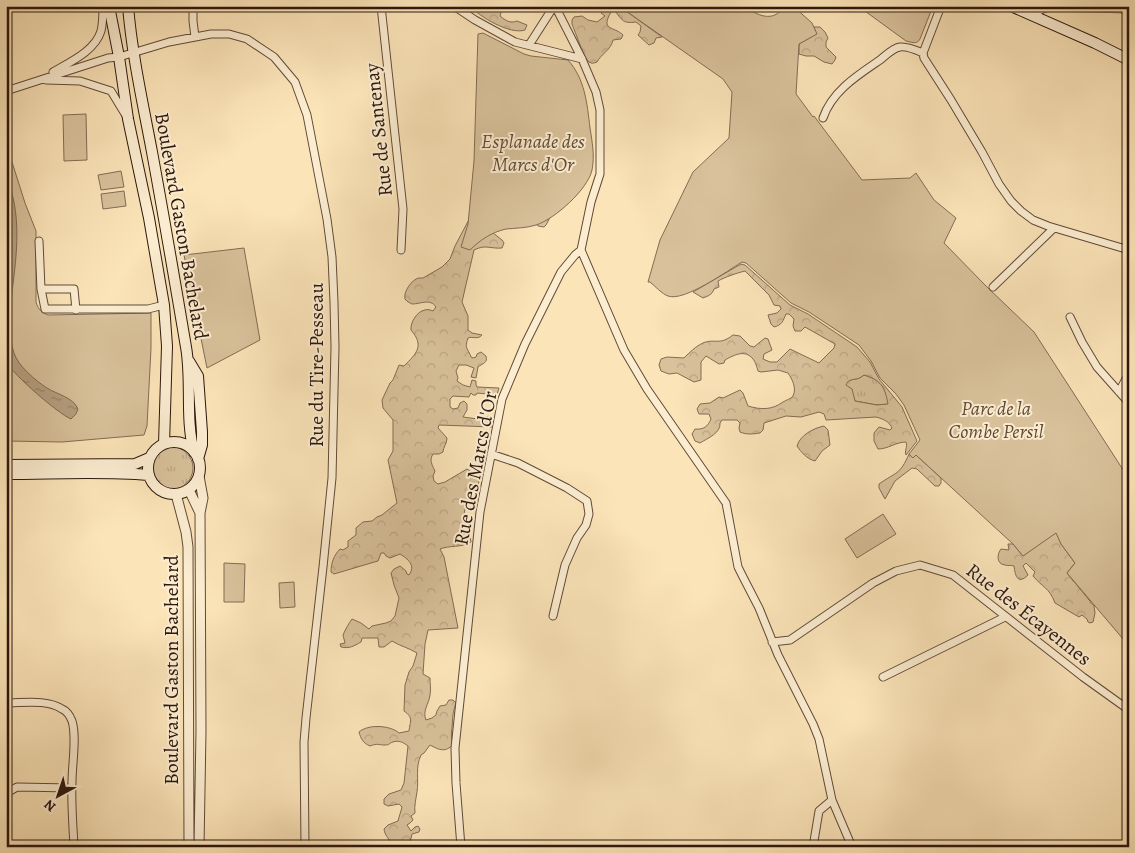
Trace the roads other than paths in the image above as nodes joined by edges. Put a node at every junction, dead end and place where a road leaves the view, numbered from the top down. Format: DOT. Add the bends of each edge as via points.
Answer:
graph roads {
  1 [pos="103,6"];
  2 [pos="109,6"];
  3 [pos="128,6"];
  4 [pos="193,6"];
  5 [pos="381,6"];
  6 [pos="454,6"];
  7 [pos="555,6"];
  8 [pos="941,6"];
  9 [pos="1011,6"];
  10 [pos="1129,9"];
  11 [pos="1034,17"];
  12 [pos="195,37"];
  13 [pos="528,45"];
  14 [pos="134,53"];
  15 [pos="923,53"];
  16 [pos="119,57"];
  17 [pos="582,59"];
  18 [pos="1129,60"];
  19 [pos="40,80"];
  20 [pos="6,92"];
  21 [pos="823,118"];
  22 [pos="128,119"];
  23 [pos="1054,228"];
  24 [pos="38,242"];
  25 [pos="401,250"];
  26 [pos="581,250"];
  27 [pos="1129,250"];
  28 [pos="993,286"];
  29 [pos="41,289"];
  30 [pos="164,305"];
  31 [pos="76,310"];
  32 [pos="1070,317"];
  33 [pos="1129,372"];
  34 [pos="1119,392"];
  35 [pos="1129,402"];
  36 [pos="164,444"];
  37 [pos="491,454"];
  38 [pos="196,456"];
  39 [pos="149,458"];
  40 [pos="6,465"];
  41 [pos="6,474"];
  42 [pos="148,475"];
  43 [pos="199,476"];
  44 [pos="189,490"];
  45 [pos="176,494"];
  46 [pos="200,513"];
  47 [pos="553,616"];
  48 [pos="1005,616"];
  49 [pos="772,642"];
  50 [pos="882,676"];
  51 [pos="6,703"];
  52 [pos="1129,710"];
  53 [pos="72,788"];
  54 [pos="832,800"];
  55 [pos="1129,844"];
  56 [pos="7,847"];
  57 [pos="74,847"];
  58 [pos="189,847"];
  59 [pos="200,847"];
  60 [pos="305,847"];
  61 [pos="461,847"];
  62 [pos="813,847"];
  63 [pos="852,847"];
  64 [pos="1124,847"];
  1 -- 19 [label="street" via="101,30 94,45"];
  2 -- 16 [label="main road, Boulevard Gaston Bachelard"];
  3 -- 14 [label="main road, Boulevard Gaston Bachelard"];
  4 -- 12 [label="street"];
  5 -- 25 [label="street, Rue de Santenay" via="403,209"];
  6 -- 13 [label="street" via="515,42"];
  7 -- 13 [label="street"];
  7 -- 17 [label="street"];
  8 -- 15 [label="street"];
  9 -- 11 [label="main road"];
  10 -- 11 [label="street" via="1050,7 1038,11"];
  11 -- 18 [label="main road"];
  12 -- 14 [label="street, Rue du Tire-Pesseau"];
  12 -- 60 [label="street, Rue du Tire-Pesseau" via="230,34 246,39 274,57 295,82 307,115 327,219 332,256 335,347 332,478 304,742"];
  13 -- 17 [label="street"];
  14 -- 16 [label="street, Rue du Tire-Pesseau"];
  14 -- 38 [label="main road, Boulevard Gaston Bachelard" via="189,360 190,438"];
  15 -- 21 [label="street" via="902,47 893,50 841,90"];
  15 -- 23 [label="street" via="1004,193 1025,214"];
  16 -- 19 [label="street, Rue du Tire-Pesseau"];
  16 -- 22 [label="main road, Boulevard Gaston Bachelard"];
  17 -- 26 [label="street" via="600,110 600,174"];
  19 -- 20 [label="street"];
  19 -- 22 [label="street" via="80,80 111,91"];
  22 -- 30 [label="main road, Boulevard Gaston Bachelard"];
  23 -- 27 [label="street"];
  23 -- 28 [label="street"];
  24 -- 29 [label="street"];
  26 -- 37 [label="street, Rue des Marcs d'Or" via="561,272 525,344 502,399"];
  26 -- 49 [label="street" via="624,350 726,503 738,566"];
  29 -- 31 [label="street" via="45,309"];
  29 -- 31 [label="street" via="74,288"];
  30 -- 31 [label="street" via="148,309"];
  30 -- 36 [label="main road, Boulevard Gaston Bachelard" via="167,346"];
  32 -- 34 [label="street" via="1098,368"];
  33 -- 34 [label="street"];
  34 -- 35 [label="street"];
  36 -- 38 [label="main road" via="180,443"];
  36 -- 39 [label="main road"];
  37 -- 47 [label="street" via="518,463 586,501 590,514 565,565"];
  37 -- 61 [label="street, Rue des Marcs d'Or" via="480,512 455,748"];
  38 -- 43 [label="main road"];
  39 -- 40 [label="main road" via="135,464"];
  39 -- 42 [label="main road"];
  41 -- 42 [label="main road"];
  42 -- 45 [label="main road" via="159,490"];
  43 -- 44 [label="main road"];
  43 -- 46 [label="street, Boulevard Gaston Bachelard" via="203,498"];
  44 -- 45 [label="main road"];
  44 -- 46 [label="street, Boulevard Gaston Bachelard"];
  45 -- 58 [label="street, Boulevard Gaston Bachelard" via="188,547"];
  46 -- 59 [label="street, Boulevard Gaston Bachelard"];
  48 -- 49 [label="street, Rue des Écayennes" via="952,575 920,565 896,571 873,583 790,640"];
  48 -- 50 [label="street"];
  48 -- 52 [label="street, Rue des Écayennes"];
  49 -- 54 [label="street" via="819,739"];
  51 -- 53 [label="street" via="52,704 67,713 72,720 74,734"];
  53 -- 56 [label="street" via="17,787 10,791 6,799"];
  53 -- 57 [label="street"];
  54 -- 62 [label="street" via="819,811"];
  54 -- 63 [label="street"];
  55 -- 64 [label="street"];
}
